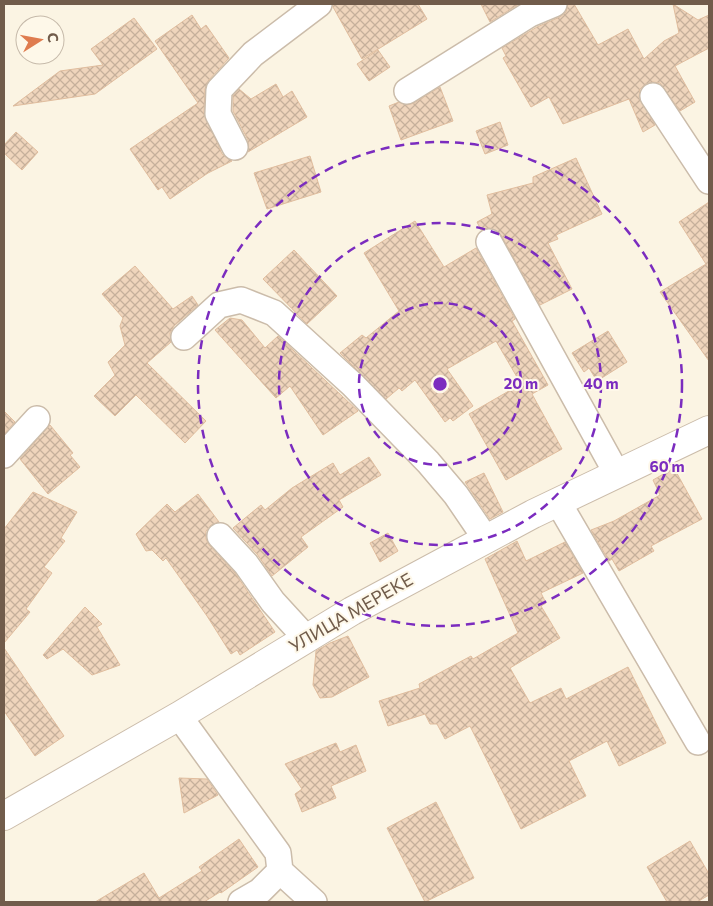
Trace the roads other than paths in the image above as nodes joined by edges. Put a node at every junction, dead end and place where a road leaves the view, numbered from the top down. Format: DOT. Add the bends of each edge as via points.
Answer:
graph roads {
  1 [pos="319,4"];
  2 [pos="554,4"];
  3 [pos="407,91"];
  4 [pos="653,96"];
  5 [pos="235,147"];
  6 [pos="709,182"];
  7 [pos="489,242"];
  8 [pos="184,337"];
  9 [pos="37,419"];
  10 [pos="709,430"];
  11 [pos="4,455"];
  12 [pos="617,474"];
  13 [pos="558,502"];
  14 [pos="220,536"];
  15 [pos="486,539"];
  16 [pos="306,638"];
  17 [pos="179,716"];
  18 [pos="698,742"];
  19 [pos="4,816"];
  20 [pos="280,870"];
  21 [pos="250,897"];
  22 [pos="314,902"];
  1 -- 5 [label="street" via="253,54 219,90 218,114"];
  2 -- 3 [label="street" via="530,14"];
  4 -- 6 [label="street"];
  7 -- 12 [label="street"];
  8 -- 15 [label="street" via="219,305 241,300 274,314 354,385 428,462 456,495"];
  9 -- 11 [label="street"];
  10 -- 12 [label="street, УЛИЦА МЕРЕКЕ"];
  12 -- 13 [label="street, УЛИЦА МЕРЕКЕ"];
  13 -- 15 [label="street, УЛИЦА МЕРЕКЕ"];
  13 -- 18 [label="street"];
  14 -- 16 [label="street"];
  15 -- 16 [label="street, УЛИЦА МЕРЕКЕ"];
  16 -- 17 [label="street, УЛИЦА МЕРЕКЕ"];
  17 -- 19 [label="street, УЛИЦА МЕРЕКЕ"];
  17 -- 20 [label="street" via="278,853"];
  20 -- 21 [label="street"];
  20 -- 22 [label="street"];
}
